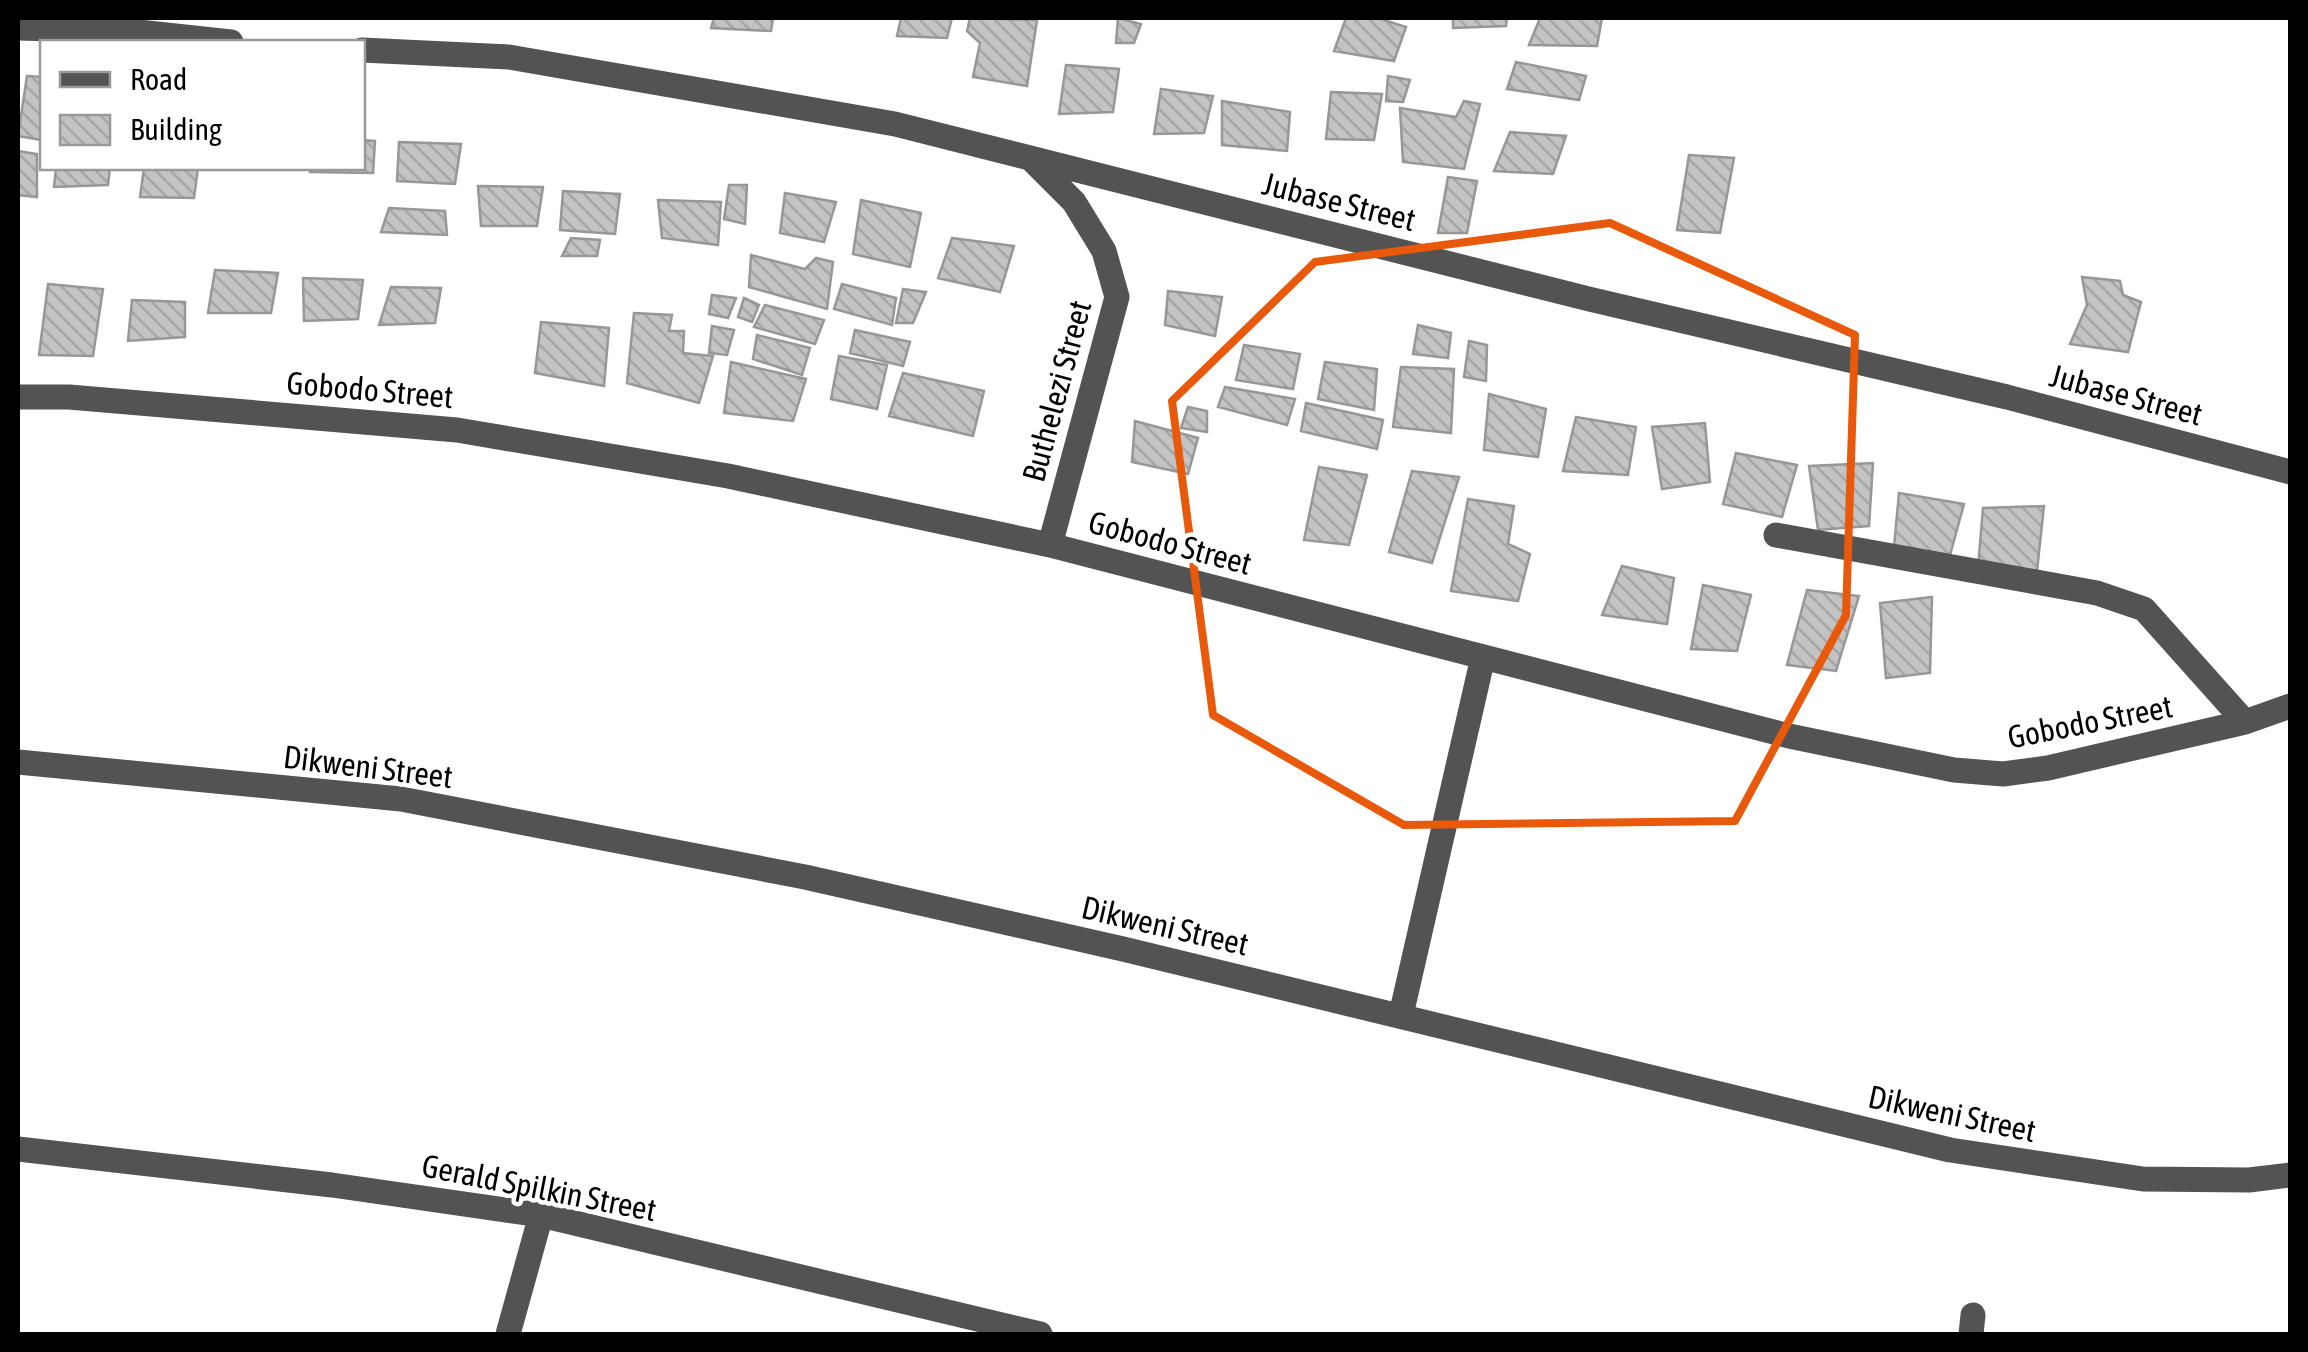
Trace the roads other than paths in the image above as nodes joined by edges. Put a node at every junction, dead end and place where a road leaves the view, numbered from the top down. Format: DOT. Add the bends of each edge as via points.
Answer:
graph roads {
  1 [pos="18,28"];
  2 [pos="212,40"];
  3 [pos="365,50"];
  4 [pos="1032,159"];
  5 [pos="18,397"];
  6 [pos="2290,472"];
  7 [pos="1776,534"];
  8 [pos="1050,545"];
  9 [pos="1483,657"];
  10 [pos="2290,706"];
  11 [pos="2245,722"];
  12 [pos="18,762"];
  13 [pos="1401,1016"];
  14 [pos="18,1149"];
  15 [pos="2290,1175"];
  16 [pos="541,1215"];
  17 [pos="508,1334"];
  18 [pos="1040,1334"];
  1 -- 2 [label="street"];
  3 -- 4 [label="street, Jubase Street" via="509,57 618,74 895,124"];
  4 -- 6 [label="street, Jubase Street"];
  4 -- 8 [label="street, Buthelezi Street" via="1074,202 1104,251 1116,297"];
  5 -- 8 [label="street, Gobodo Street" via="457,430 728,476"];
  7 -- 11 [label="street" via="2097,593 2144,609"];
  8 -- 9 [label="street, Gobodo Street"];
  9 -- 11 [label="street, Gobodo Street" via="1788,736 1954,770 2003,774 2048,768"];
  9 -- 13 [label="street"];
  10 -- 11 [label="street, Gobodo Street"];
  12 -- 13 [label="street, Dikweni Street" via="402,800 805,877"];
  13 -- 15 [label="street, Dikweni Street" via="2002,1160 2143,1179"];
  14 -- 16 [label="street, Gerald Spilkin Street"];
  16 -- 17 [label="street"];
  16 -- 18 [label="street, Gerald Spilkin Street"];
}
